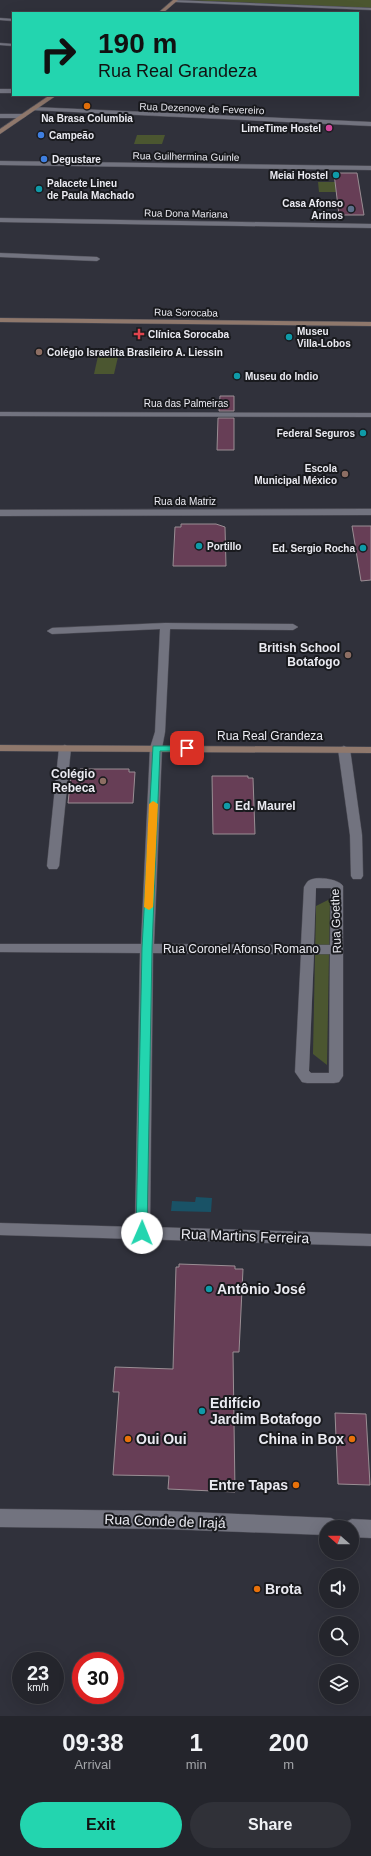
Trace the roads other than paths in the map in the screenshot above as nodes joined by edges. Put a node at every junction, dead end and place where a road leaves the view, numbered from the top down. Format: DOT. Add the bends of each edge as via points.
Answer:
graph roads {
  1 [pos="175,0"];
  2 [pos="371,9"];
  3 [pos="161,12"];
  4 [pos="0,19"];
  5 [pos="12,20"];
  6 [pos="0,44"];
  7 [pos="12,45"];
  8 [pos="0,91"];
  9 [pos="12,91"];
  10 [pos="52,96"];
  11 [pos="33,109"];
  12 [pos="0,116"];
  13 [pos="23,116"];
  14 [pos="371,124"];
  15 [pos="0,132"];
  16 [pos="0,164"];
  17 [pos="371,168"];
  18 [pos="0,220"];
  19 [pos="371,226"];
  20 [pos="0,255"];
  21 [pos="98,259"];
  22 [pos="0,320"];
  23 [pos="371,324"];
  24 [pos="0,414"];
  25 [pos="371,415"];
  26 [pos="371,512"];
  27 [pos="0,513"];
  28 [pos="165,626"];
  29 [pos="293,627"];
  30 [pos="52,631"];
  31 [pos="0,748"];
  32 [pos="65,748"];
  33 [pos="156,748"];
  34 [pos="344,749"];
  35 [pos="371,750"];
  36 [pos="53,866"];
  37 [pos="357,876"];
  38 [pos="0,948"];
  39 [pos="147,948"];
  40 [pos="308,950"];
  41 [pos="337,950"];
  42 [pos="0,1229"];
  43 [pos="142,1233"];
  44 [pos="371,1240"];
  45 [pos="0,1518"];
  46 [pos="319,1526"];
  47 [pos="359,1528"];
  48 [pos="371,1529"];
  1 -- 2 [label="street"];
  1 -- 3 [label="main road"];
  4 -- 5 [label="street"];
  6 -- 7 [label="street"];
  8 -- 9 [label="street"];
  10 -- 11 [label="main road"];
  11 -- 13 [label="main road"];
  11 -- 14 [label="street, Rua Dezenove de Fevereiro"];
  12 -- 13 [label="street"];
  13 -- 15 [label="main road"];
  16 -- 17 [label="street, Rua Guilhermina Guinle"];
  18 -- 19 [label="street, Rua Dona Mariana"];
  20 -- 21 [label="street"];
  22 -- 23 [label="main road, Rua Sorocaba"];
  24 -- 25 [label="street, Rua das Palmeiras"];
  26 -- 27 [label="street, Rua da Matriz"];
  28 -- 29 [label="street"];
  28 -- 30 [label="street"];
  28 -- 33 [label="street" via="160,732"];
  31 -- 32 [label="main road, Rua Real Grandeza"];
  32 -- 33 [label="main road, Rua Real Grandeza"];
  32 -- 36 [label="street"];
  33 -- 34 [label="main road, Rua Real Grandeza"];
  33 -- 39 [label="street"];
  34 -- 35 [label="main road, Rua Real Grandeza"];
  34 -- 37 [label="street" via="356,835"];
  38 -- 39 [label="street, Rua Coronel Afonso Romano"];
  39 -- 40 [label="street, Rua Coronel Afonso Romano"];
  39 -- 43 [label="street"];
  40 -- 41 [label="street, Rua Coronel Afonso Romano"];
  40 -- 41 [label="street, Rua Goethe" via="310,887 313,883 320,883 337,886"];
  40 -- 41 [label="street, Rua Goethe" via="302,1072 307,1078 336,1076"];
  42 -- 43 [label="street, Rua Martins Ferreira"];
  43 -- 44 [label="street, Rua Martins Ferreira"];
  45 -- 46 [label="street, Rua Conde de Irajá" via="165,1520"];
  47 -- 48 [label="street"];
}
